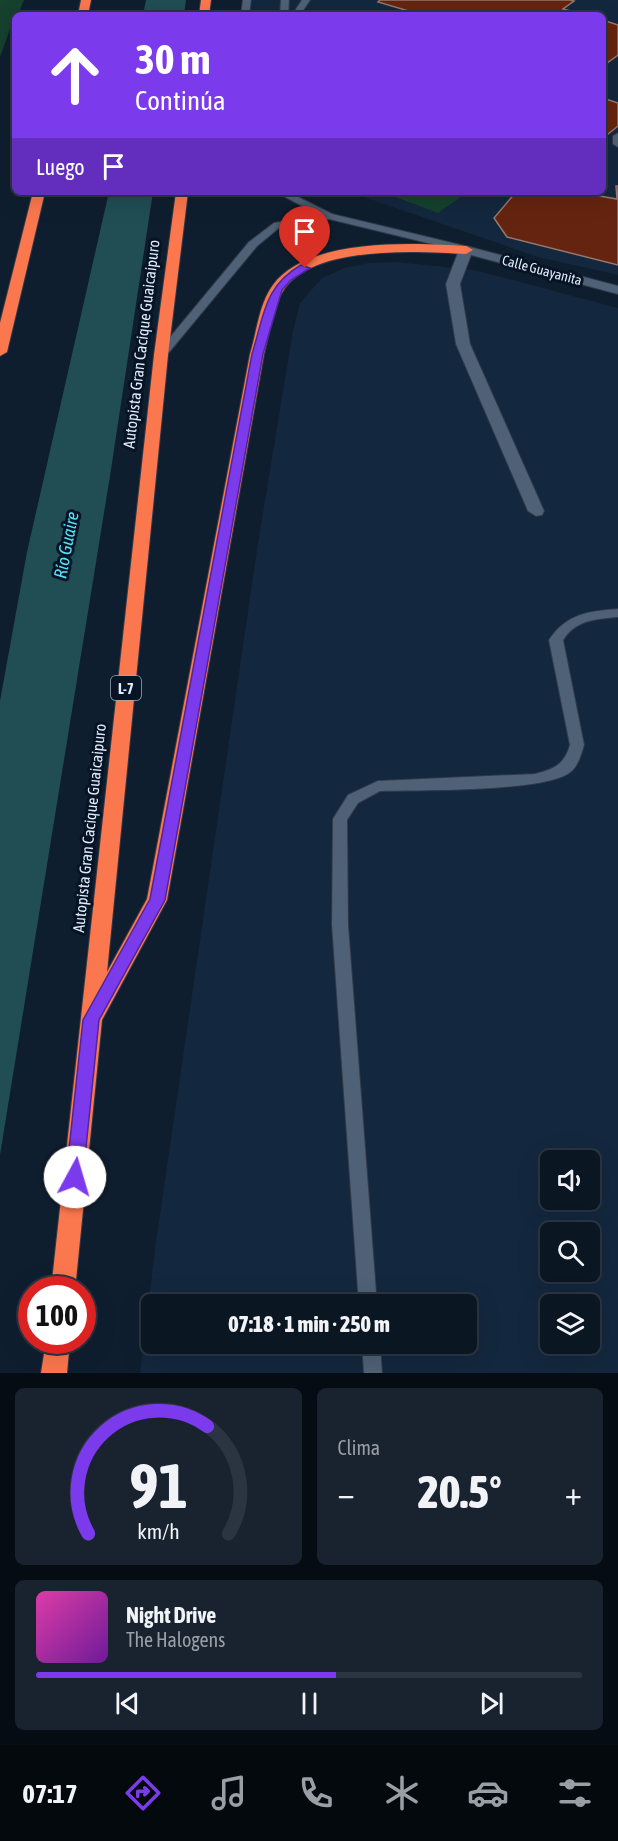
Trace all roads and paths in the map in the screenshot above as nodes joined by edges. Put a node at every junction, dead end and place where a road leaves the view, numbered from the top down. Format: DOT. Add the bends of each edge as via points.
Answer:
graph roads {
  1 [pos="618,136"];
  2 [pos="618,144"];
  3 [pos="38,195"];
  4 [pos="182,195"];
  5 [pos="287,195"];
  6 [pos="329,216"];
  7 [pos="466,250"];
  8 [pos="618,290"];
  9 [pos="0,352"];
  10 [pos="161,355"];
  11 [pos="536,512"];
  12 [pos="618,613"];
  13 [pos="91,1020"];
  14 [pos="64,1276"];
  15 [pos="367,1294"];
  16 [pos="56,1354"];
  17 [pos="372,1354"];
  18 [pos="54,1373"];
  19 [pos="373,1373"];
  1 -- 2 [label="lane"];
  3 -- 9 [label="highway"];
  4 -- 10 [label="highway, Autopista Gran Cacique Guaicaipuro / L-7"];
  5 -- 6 [label="lane"];
  6 -- 7 [label="lane"];
  6 -- 10 [label="lane" via="276,225 253,244"];
  7 -- 8 [label="street, Calle Guayanita"];
  7 -- 11 [label="street" via="453,284 463,344"];
  7 -- 13 [label="highway" via="385,246 345,252 296,273 277,289 257,354 157,900"];
  10 -- 13 [label="highway, Autopista Gran Cacique Guaicaipuro / L-7"];
  12 -- 15 [label="lane" via="588,615 565,625 556,640 578,746 573,762 559,774 536,779 378,786 353,799 340,819 340,925"];
  13 -- 14 [label="highway, Autopista Gran Cacique Guaicaipuro / L-7"];
  16 -- 18 [label="highway"];
  17 -- 19 [label="lane"];
}
